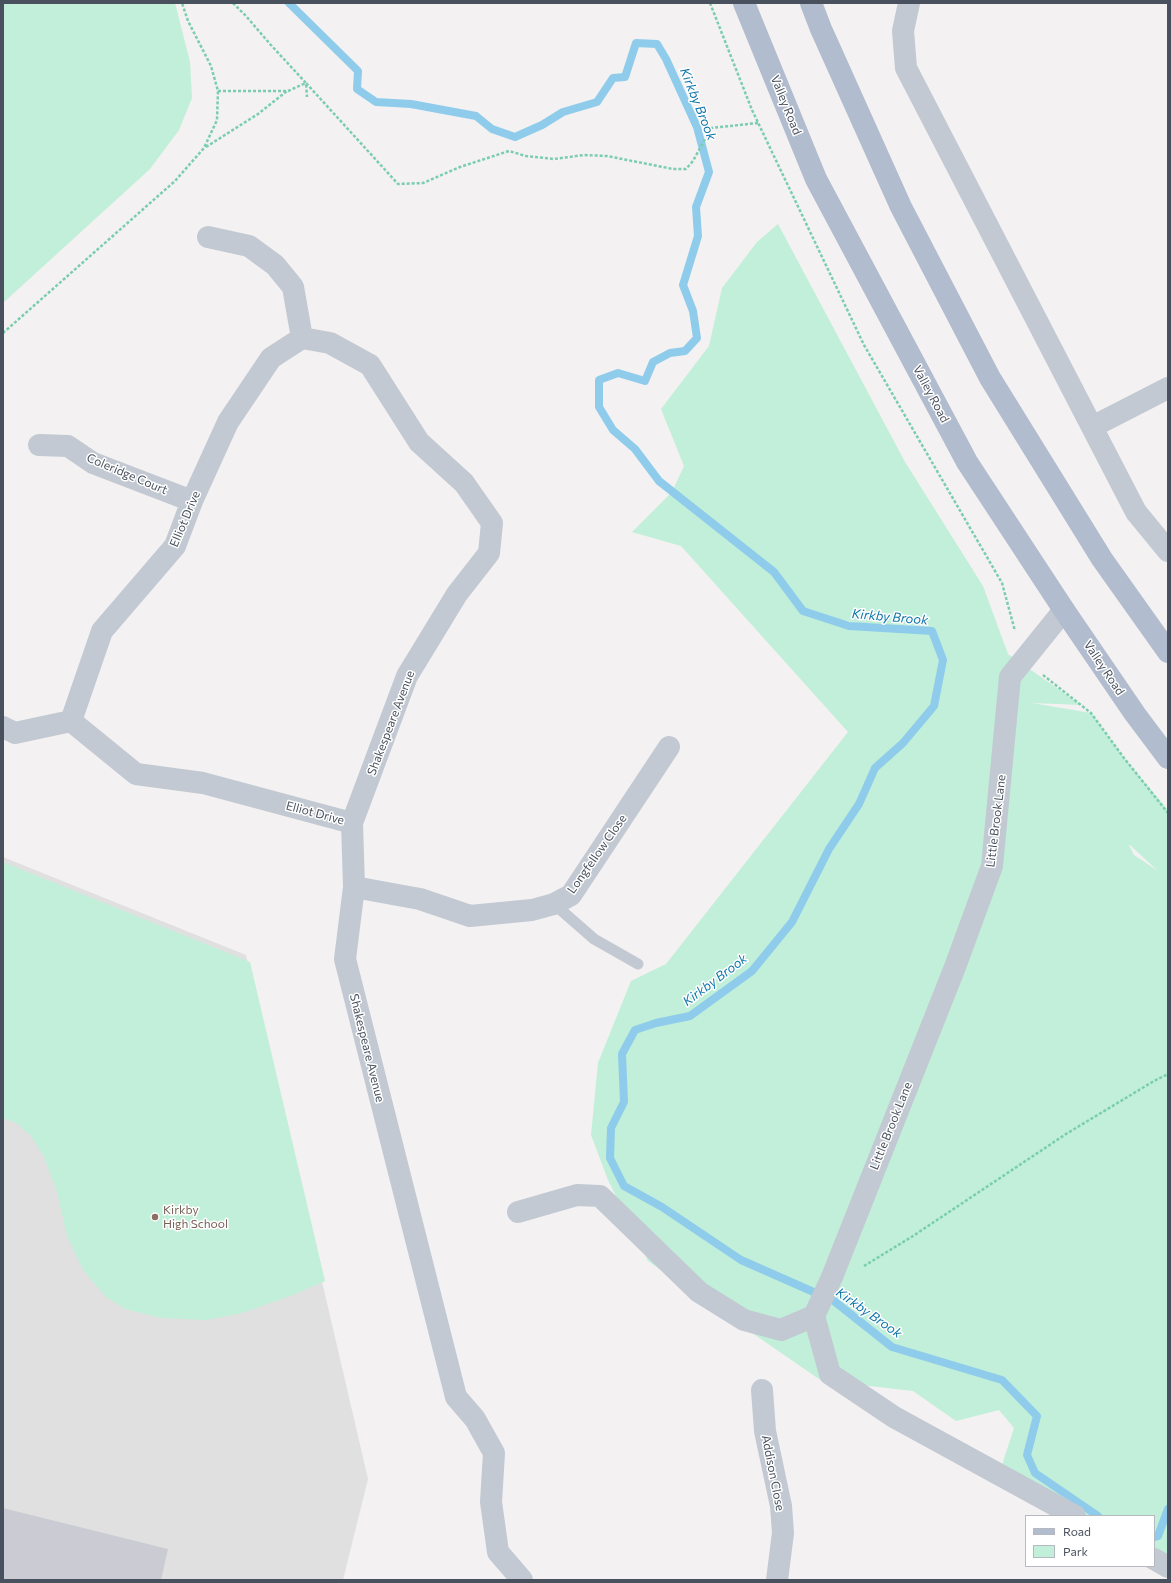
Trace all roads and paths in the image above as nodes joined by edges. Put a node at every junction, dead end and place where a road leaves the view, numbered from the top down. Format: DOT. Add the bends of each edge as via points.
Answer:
graph roads {
  1 [pos="182,3"];
  2 [pos="233,3"];
  3 [pos="744,3"];
  4 [pos="811,3"];
  5 [pos="909,3"];
  6 [pos="306,83"];
  7 [pos="218,91"];
  8 [pos="288,91"];
  9 [pos="307,97"];
  10 [pos="758,123"];
  11 [pos="204,148"];
  12 [pos="208,237"];
  13 [pos="3,333"];
  14 [pos="302,338"];
  15 [pos="1168,388"];
  16 [pos="1092,427"];
  17 [pos="39,445"];
  18 [pos="192,501"];
  19 [pos="1168,551"];
  20 [pos="1064,610"];
  21 [pos="1168,652"];
  22 [pos="71,722"];
  23 [pos="3,727"];
  24 [pos="669,747"];
  25 [pos="1168,758"];
  26 [pos="352,823"];
  27 [pos="354,887"];
  28 [pos="554,904"];
  29 [pos="638,964"];
  30 [pos="1168,1074"];
  31 [pos="518,1212"];
  32 [pos="832,1277"];
  33 [pos="814,1316"];
  34 [pos="762,1390"];
  35 [pos="1073,1515"];
  36 [pos="1155,1560"];
  37 [pos="1168,1567"];
  38 [pos="522,1580"];
  39 [pos="777,1580"];
  1 -- 7 [label="path" via="188,21 211,66"];
  2 -- 6 [label="path"];
  3 -- 20 [label="main road, Valley Road" via="816,179 967,462"];
  4 -- 21 [label="main road" via="901,207 990,378 1102,559"];
  5 -- 16 [label="street" via="903,31 906,68"];
  6 -- 8 [label="path"];
  6 -- 9 [label="path"];
  6 -- 10 [label="path" via="398,184 423,184 460,166 509,151 554,159 584,155 607,156 673,169 686,169 698,154 711,128"];
  7 -- 8 [label="path"];
  7 -- 11 [label="path" via="217,120"];
  8 -- 11 [label="path" via="258,114"];
  11 -- 13 [label="path" via="175,181"];
  12 -- 14 [label="street" via="249,246 275,266 292,287"];
  14 -- 18 [label="street, Elliot Drive" via="271,358 228,422"];
  14 -- 26 [label="street, Shakespeare Avenue" via="330,343 370,365 419,442 464,483 492,523 489,553 457,594 406,676"];
  15 -- 16 [label="street"];
  16 -- 19 [label="street" via="1136,512"];
  17 -- 18 [label="street, Coleridge Court" via="68,446 93,463"];
  18 -- 22 [label="street, Elliot Drive" via="175,546 102,631"];
  20 -- 25 [label="main road, Valley Road"];
  20 -- 32 [label="street, Little Brook Lane" via="1010,677 992,866"];
  22 -- 23 [label="street" via="15,733"];
  22 -- 26 [label="street, Elliot Drive" via="136,774 203,783"];
  24 -- 28 [label="street, Longfellow Close" via="572,895"];
  26 -- 27 [label="street, Shakespeare Avenue"];
  27 -- 28 [label="street, Longfellow Close" via="420,899 470,916 532,910"];
  27 -- 38 [label="street, Shakespeare Avenue" via="345,959 456,1397 475,1419 494,1453 491,1502 498,1552"];
  28 -- 29 [label="lane" via="594,939"];
  30 -- 32 [label="path" via="1066,1134 869,1264"];
  31 -- 33 [label="street" via="577,1195 600,1196 699,1292 744,1320 781,1330"];
  32 -- 33 [label="street, Little Brook Lane"];
  33 -- 35 [label="street" via="830,1374 894,1417"];
  34 -- 39 [label="street, Addison Close" via="765,1431 781,1506 783,1533"];
  36 -- 37 [label="street"];
}
